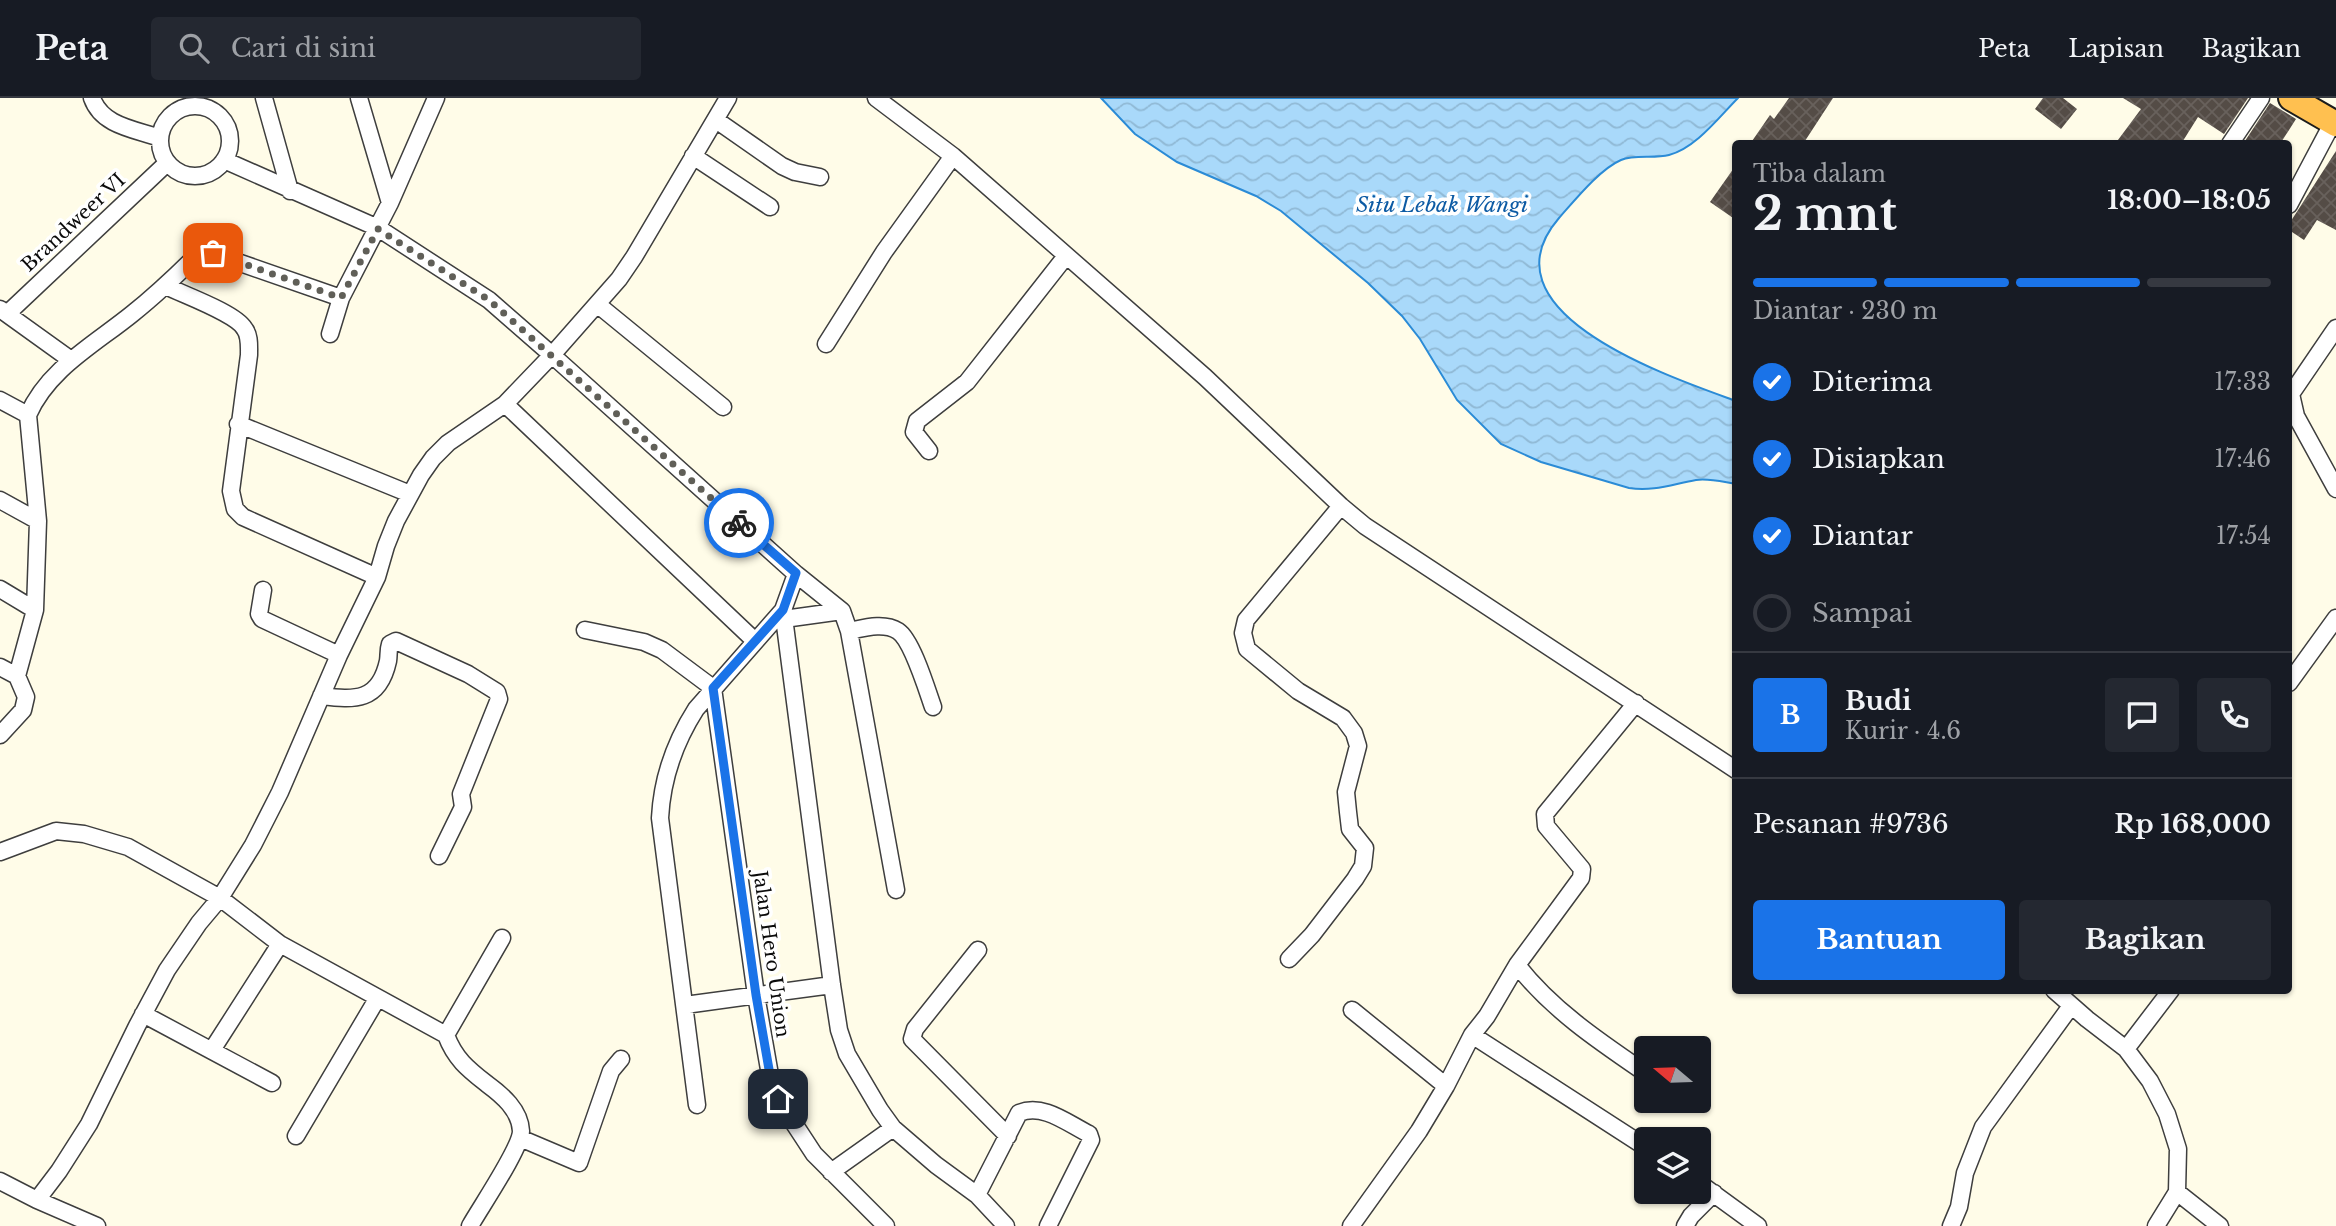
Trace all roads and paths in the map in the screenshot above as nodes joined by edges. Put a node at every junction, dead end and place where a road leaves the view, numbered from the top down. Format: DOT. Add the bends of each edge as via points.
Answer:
graph roads {
  1 [pos="92,98"];
  2 [pos="264,98"];
  3 [pos="359,98"];
  4 [pos="436,98"];
  5 [pos="728,98"];
  6 [pos="876,98"];
  7 [pos="2261,98"];
  8 [pos="2291,98"];
  9 [pos="2326,98"];
  10 [pos="180,103"];
  11 [pos="2335,117"];
  12 [pos="716,120"];
  13 [pos="160,138"];
  14 [pos="2233,140"];
  15 [pos="693,156"];
  16 [pos="953,156"];
  17 [pos="224,160"];
  18 [pos="167,163"];
  19 [pos="820,177"];
  20 [pos="290,191"];
  21 [pos="2292,199"];
  22 [pos="390,203"];
  23 [pos="770,207"];
  24 [pos="378,229"];
  25 [pos="1066,257"];
  26 [pos="166,286"];
  27 [pos="341,298"];
  28 [pos="597,304"];
  29 [pos="4,311"];
  30 [pos="2336,328"];
  31 [pos="330,334"];
  32 [pos="825,344"];
  33 [pos="552,355"];
  34 [pos="71,360"];
  35 [pos="2292,393"];
  36 [pos="2292,398"];
  37 [pos="0,400"];
  38 [pos="505,404"];
  39 [pos="723,407"];
  40 [pos="28,415"];
  41 [pos="238,424"];
  42 [pos="929,451"];
  43 [pos="2336,489"];
  44 [pos="410,495"];
  45 [pos="0,500"];
  46 [pos="1341,506"];
  47 [pos="38,521"];
  48 [pos="796,573"];
  49 [pos="377,577"];
  50 [pos="0,589"];
  51 [pos="263,590"];
  52 [pos="36,610"];
  53 [pos="842,611"];
  54 [pos="784,615"];
  55 [pos="2336,618"];
  56 [pos="585,630"];
  57 [pos="849,631"];
  58 [pos="755,641"];
  59 [pos="339,655"];
  60 [pos="0,667"];
  61 [pos="17,676"];
  62 [pos="2292,679"];
  63 [pos="713,688"];
  64 [pos="321,696"];
  65 [pos="1636,703"];
  66 [pos="933,707"];
  67 [pos="0,734"];
  68 [pos="1732,767"];
  69 [pos="0,852"];
  70 [pos="439,856"];
  71 [pos="896,890"];
  72 [pos="220,898"];
  73 [pos="502,938"];
  74 [pos="281,944"];
  75 [pos="978,950"];
  76 [pos="1289,959"];
  77 [pos="1517,965"];
  78 [pos="832,985"];
  79 [pos="2058,994"];
  80 [pos="2168,994"];
  81 [pos="756,995"];
  82 [pos="377,999"];
  83 [pos="685,1005"];
  84 [pos="2071,1006"];
  85 [pos="1352,1010"];
  86 [pos="143,1014"];
  87 [pos="446,1035"];
  88 [pos="1472,1035"];
  89 [pos="2126,1049"];
  90 [pos="212,1050"];
  91 [pos="621,1059"];
  92 [pos="1634,1065"];
  93 [pos="272,1083"];
  94 [pos="1447,1086"];
  95 [pos="698,1105"];
  96 [pos="893,1128"];
  97 [pos="296,1136"];
  98 [pos="1008,1136"];
  99 [pos="520,1138"];
  100 [pos="1634,1140"];
  101 [pos="831,1172"];
  102 [pos="0,1181"];
  103 [pos="1711,1191"];
  104 [pos="2177,1192"];
  105 [pos="1714,1193"];
  106 [pos="976,1195"];
  107 [pos="37,1200"];
  108 [pos="97,1226"];
  109 [pos="470,1226"];
  110 [pos="886,1226"];
  111 [pos="1006,1226"];
  112 [pos="1048,1226"];
  113 [pos="1351,1226"];
  114 [pos="1685,1226"];
  115 [pos="1758,1226"];
  116 [pos="1951,1226"];
  117 [pos="2156,1226"];
  118 [pos="2220,1226"];
  1 -- 13 [label="street" via="97,112 107,120"];
  2 -- 20 [label="street"];
  3 -- 22 [label="street"];
  4 -- 22 [label="street"];
  5 -- 12 [label="street"];
  6 -- 16 [label="street"];
  7 -- 14 [label="street"];
  8 -- 11 [label="highway"];
  9 -- 11 [label="highway"];
  10 -- 13 [label="street"];
  10 -- 17 [label="street" via="211,109 222,118 229,131"];
  11 -- 21 [label="street"];
  12 -- 15 [label="street"];
  12 -- 19 [label="street" via="782,166"];
  13 -- 18 [label="street"];
  15 -- 23 [label="street"];
  15 -- 28 [label="street" via="634,257"];
  16 -- 25 [label="street"];
  16 -- 32 [label="street"];
  17 -- 18 [label="street" via="215,170 190,176"];
  17 -- 20 [label="street"];
  18 -- 29 [label="street, Brandweer VI"];
  20 -- 24 [label="street"];
  22 -- 24 [label="street"];
  24 -- 27 [label="street"];
  24 -- 33 [label="street" via="489,300"];
  25 -- 42 [label="street" via="967,382 917,422 914,432"];
  25 -- 46 [label="street" via="1205,377"];
  26 -- 27 [label="street" via="206,250"];
  26 -- 34 [label="street"];
  26 -- 41 [label="street" via="236,319 246,329 248,355"];
  27 -- 31 [label="street"];
  28 -- 33 [label="street"];
  28 -- 39 [label="street"];
  29 -- 34 [label="street"];
  30 -- 35 [label="street"];
  33 -- 38 [label="street"];
  33 -- 48 [label="street"];
  34 -- 40 [label="street" via="34,401"];
  36 -- 43 [label="street" via="2296,416"];
  37 -- 40 [label="street"];
  38 -- 44 [label="street" via="441,451"];
  38 -- 58 [label="street"];
  40 -- 47 [label="street"];
  41 -- 44 [label="street"];
  41 -- 49 [label="street" via="231,491 235,509 243,517"];
  44 -- 49 [label="street"];
  45 -- 47 [label="street"];
  46 -- 65 [label="street"];
  46 -- 76 [label="street" via="1246,620 1243,634 1247,649 1298,691 1343,718 1357,746 1346,792 1350,829 1365,848 1363,866"];
  47 -- 52 [label="street"];
  48 -- 53 [label="street"];
  48 -- 54 [label="street"];
  49 -- 59 [label="street"];
  50 -- 52 [label="street"];
  51 -- 59 [label="street" via="262,620"];
  52 -- 61 [label="street"];
  53 -- 54 [label="street"];
  53 -- 57 [label="street"];
  54 -- 58 [label="street"];
  54 -- 78 [label="street"];
  55 -- 62 [label="street"];
  56 -- 63 [label="street" via="662,650"];
  57 -- 66 [label="street" via="871,626 900,632"];
  57 -- 71 [label="street"];
  58 -- 63 [label="street"];
  59 -- 64 [label="street"];
  60 -- 61 [label="street"];
  61 -- 67 [label="street" via="26,697 23,710"];
  63 -- 81 [label="street, Jalan Hero Union"];
  63 -- 83 [label="street" via="685,726 661,800"];
  64 -- 70 [label="street" via="363,697 374,689 388,661 390,644 396,641 498,692 461,794 463,807"];
  64 -- 72 [label="street" via="280,792"];
  65 -- 68 [label="street"];
  65 -- 77 [label="street" via="1545,814 1546,826 1582,869 1581,878"];
  69 -- 72 [label="street" via="56,831 84,834 128,848"];
  72 -- 74 [label="street"];
  72 -- 86 [label="street" via="182,947"];
  73 -- 87 [label="street"];
  74 -- 82 [label="street"];
  74 -- 90 [label="street"];
  75 -- 98 [label="street" via="915,1029 912,1039"];
  77 -- 88 [label="street"];
  77 -- 92 [label="street" via="1554,1005"];
  78 -- 81 [label="street"];
  78 -- 96 [label="street" via="847,1054"];
  79 -- 84 [label="street"];
  80 -- 89 [label="street"];
  81 -- 83 [label="street"];
  81 -- 101 [label="street, Jalan Hero Union" via="778,1099"];
  82 -- 87 [label="street"];
  82 -- 97 [label="street"];
  83 -- 95 [label="street"];
  84 -- 89 [label="street"];
  84 -- 116 [label="street" via="1983,1127"];
  85 -- 94 [label="street"];
  86 -- 90 [label="street"];
  86 -- 107 [label="street" via="89,1124"];
  87 -- 99 [label="street" via="457,1059 514,1110"];
  88 -- 94 [label="street"];
  88 -- 100 [label="street"];
  89 -- 104 [label="street" via="2167,1114 2178,1149"];
  90 -- 93 [label="street"];
  91 -- 99 [label="street" via="611,1071 579,1163"];
  94 -- 113 [label="street"];
  96 -- 101 [label="street"];
  96 -- 106 [label="street"];
  98 -- 106 [label="street"];
  98 -- 112 [label="street" via="1020,1114 1040,1109 1089,1134 1091,1140"];
  99 -- 109 [label="street"];
  101 -- 110 [label="street, Jalan Hero Union"];
  102 -- 107 [label="street"];
  103 -- 105 [label="street"];
  104 -- 117 [label="street"];
  104 -- 118 [label="street"];
  105 -- 114 [label="street"];
  105 -- 115 [label="street"];
  106 -- 111 [label="street"];
  107 -- 108 [label="street"];
}
